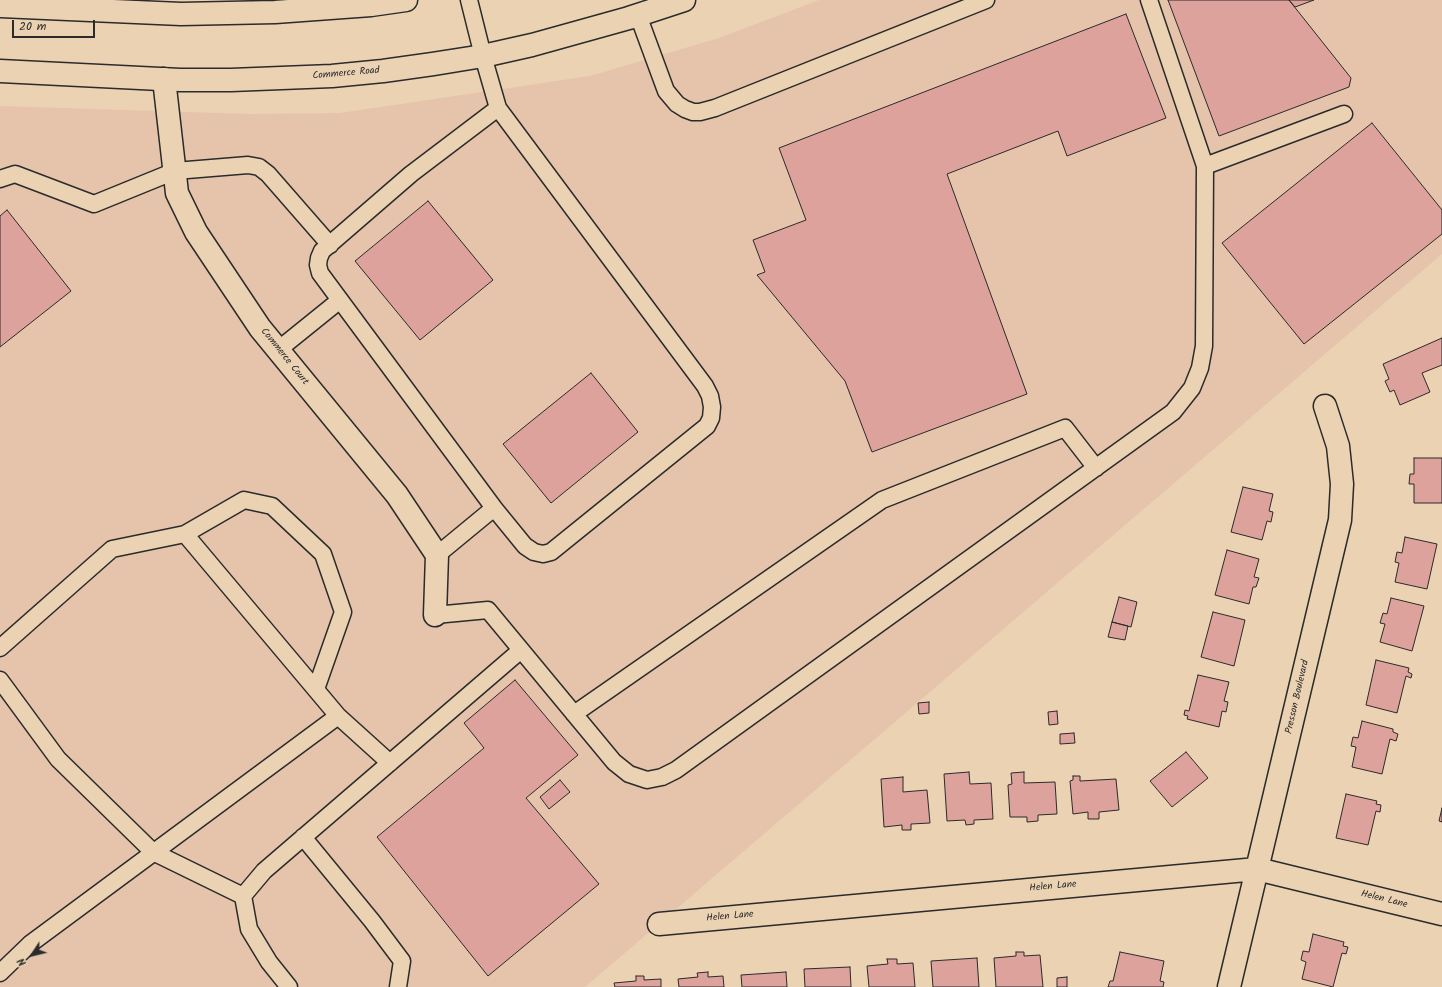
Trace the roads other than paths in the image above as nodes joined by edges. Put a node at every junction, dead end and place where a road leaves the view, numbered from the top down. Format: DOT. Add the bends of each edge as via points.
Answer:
graph roads {
  1 [pos="406,0"];
  2 [pos="469,0"];
  3 [pos="684,0"];
  4 [pos="986,0"];
  5 [pos="1149,0"];
  6 [pos="69,4"];
  7 [pos="109,5"];
  8 [pos="0,6"];
  9 [pos="638,15"];
  10 [pos="483,56"];
  11 [pos="0,72"];
  12 [pos="164,79"];
  13 [pos="498,108"];
  14 [pos="1344,114"];
  15 [pos="1205,166"];
  16 [pos="175,171"];
  17 [pos="0,179"];
  18 [pos="330,245"];
  19 [pos="340,300"];
  20 [pos="278,350"];
  21 [pos="1325,406"];
  22 [pos="1096,468"];
  23 [pos="494,508"];
  24 [pos="185,534"];
  25 [pos="437,555"];
  26 [pos="435,615"];
  27 [pos="0,648"];
  28 [pos="521,650"];
  29 [pos="0,680"];
  30 [pos="316,689"];
  31 [pos="574,714"];
  32 [pos="338,716"];
  33 [pos="390,763"];
  34 [pos="304,837"];
  35 [pos="153,852"];
  36 [pos="1257,869"];
  37 [pos="243,896"];
  38 [pos="1442,914"];
  39 [pos="659,924"];
  40 [pos="0,973"];
  41 [pos="289,987"];
  42 [pos="398,987"];
  43 [pos="1228,987"];
  1 -- 7 [label="street" via="364,6 275,12 181,14"];
  2 -- 10 [label="lane"];
  3 -- 9 [label="street, Commerce Road"];
  4 -- 9 [label="lane" via="700,112 685,109 666,91"];
  5 -- 15 [label="lane"];
  6 -- 7 [label="street"];
  6 -- 8 [label="street"];
  9 -- 10 [label="street, Commerce Road"];
  10 -- 12 [label="street, Commerce Road" via="332,76 231,80"];
  10 -- 13 [label="lane"];
  11 -- 12 [label="street, Commerce Road"];
  12 -- 16 [label="street, Commerce Court"];
  13 -- 18 [label="lane" via="411,174"];
  13 -- 23 [label="lane" via="705,386 712,407 707,426 551,552 534,552 525,546"];
  14 -- 15 [label="lane"];
  15 -- 22 [label="lane" via="1204,346 1200,368 1192,388 1173,412"];
  16 -- 17 [label="lane" via="94,204 15,174"];
  16 -- 18 [label="lane" via="248,165 260,167"];
  16 -- 20 [label="street, Commerce Court" via="177,193 196,232 260,328"];
  18 -- 19 [label="lane" via="322,251 318,265 320,273"];
  19 -- 20 [label="lane"];
  19 -- 23 [label="lane"];
  20 -- 25 [label="street, Commerce Court" via="397,495"];
  21 -- 36 [label="street, Presson Boulevard" via="1338,446 1342,484 1340,520"];
  22 -- 31 [label="lane" via="1065,428 882,500"];
  22 -- 31 [label="lane" via="676,770 662,777 647,780 629,774 614,762"];
  23 -- 25 [label="lane"];
  24 -- 27 [label="lane" via="112,549"];
  24 -- 30 [label="lane"];
  24 -- 30 [label="lane" via="244,500 272,506 324,554 344,612"];
  25 -- 26 [label="street"];
  26 -- 28 [label="lane" via="488,610"];
  28 -- 31 [label="lane"];
  28 -- 33 [label="lane"];
  29 -- 35 [label="lane" via="58,759"];
  30 -- 32 [label="lane"];
  32 -- 33 [label="lane"];
  32 -- 35 [label="lane"];
  33 -- 34 [label="lane"];
  34 -- 37 [label="lane" via="264,870"];
  34 -- 42 [label="lane" via="402,961"];
  35 -- 37 [label="lane"];
  35 -- 40 [label="lane" via="30,944"];
  36 -- 38 [label="street, Helen Lane"];
  36 -- 39 [label="street, Helen Lane"];
  36 -- 43 [label="street, Presson Boulevard"];
  37 -- 41 [label="lane" via="249,929 269,962"];
}
